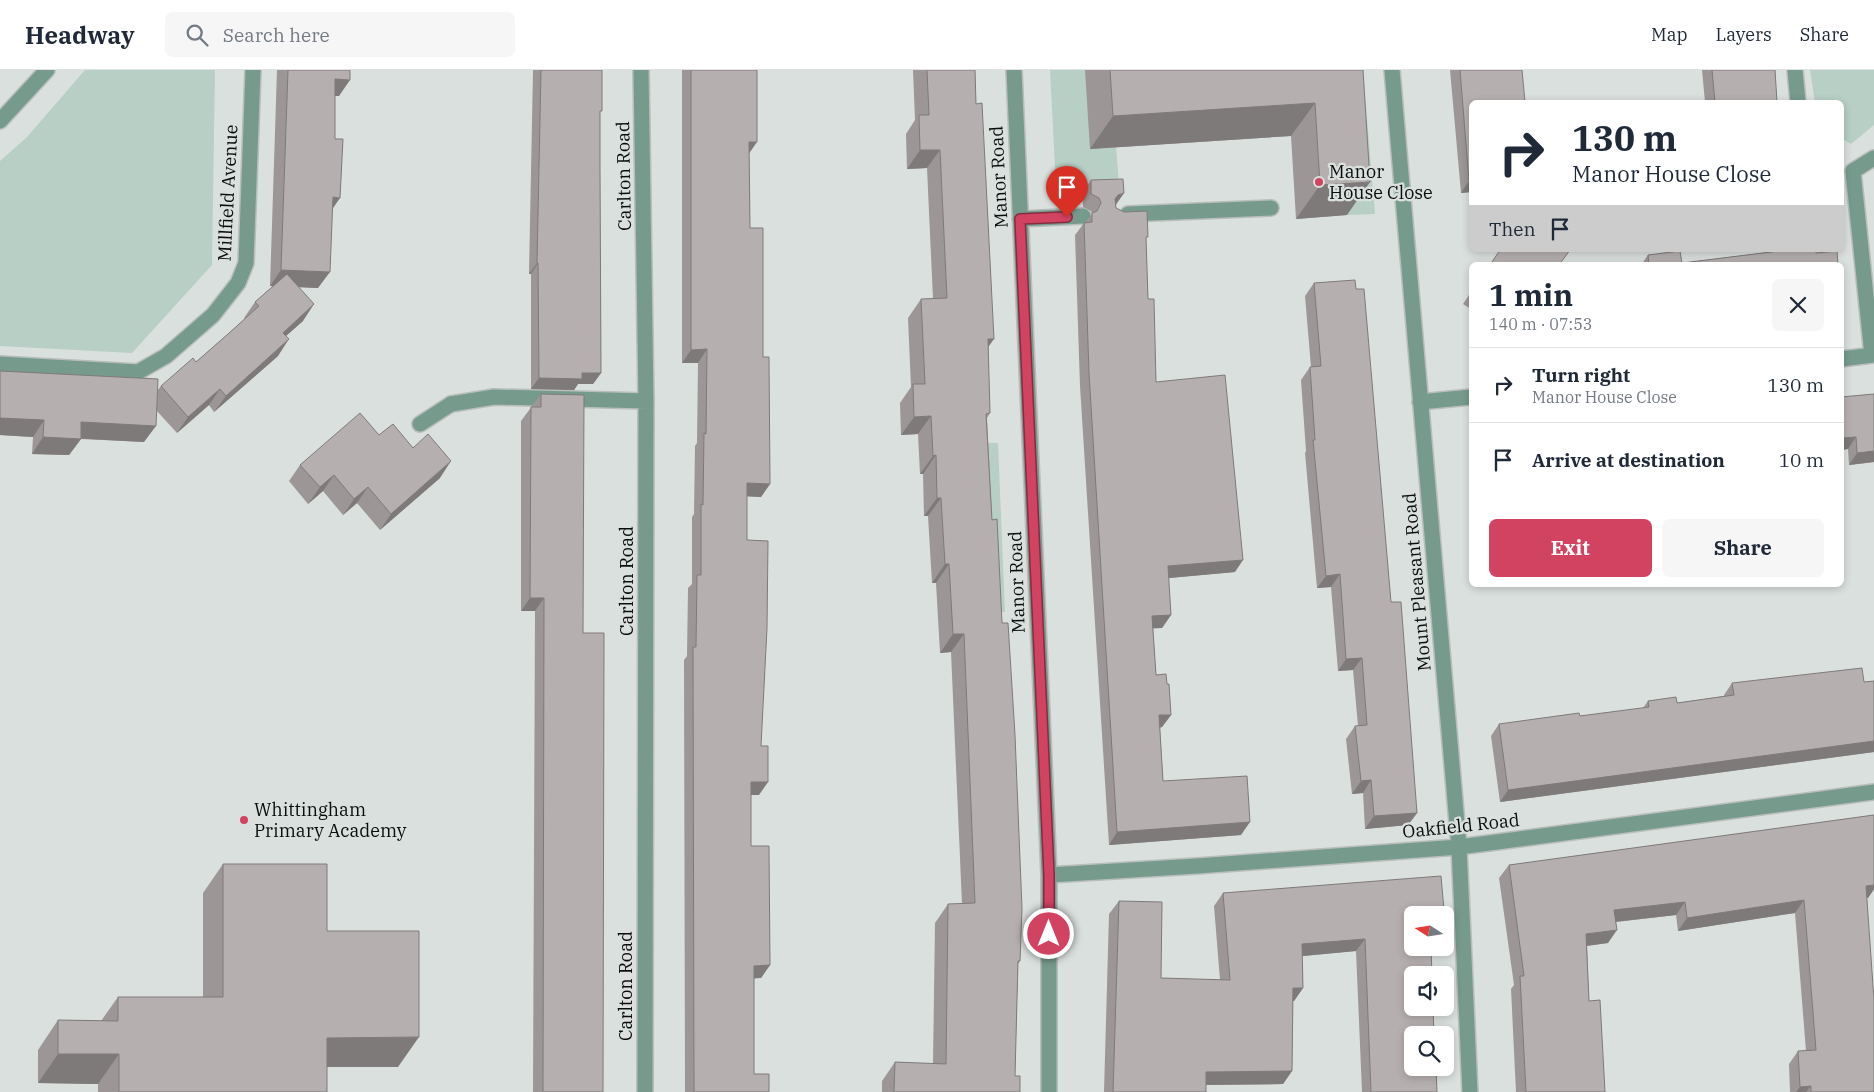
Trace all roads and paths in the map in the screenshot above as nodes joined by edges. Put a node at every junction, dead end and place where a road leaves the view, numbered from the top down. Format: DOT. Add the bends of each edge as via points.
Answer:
graph roads {
  1 [pos="47,70"];
  2 [pos="253,70"];
  3 [pos="641,70"];
  4 [pos="1014,70"];
  5 [pos="1392,70"];
  6 [pos="1795,70"];
  7 [pos="1798,100"];
  8 [pos="0,121"];
  9 [pos="1874,158"];
  10 [pos="1847,167"];
  11 [pos="1271,208"];
  12 [pos="1115,215"];
  13 [pos="1083,216"];
  14 [pos="1020,219"];
  15 [pos="1873,355"];
  16 [pos="1844,358"];
  17 [pos="0,364"];
  18 [pos="1469,397"];
  19 [pos="646,401"];
  20 [pos="1420,402"];
  21 [pos="420,424"];
  22 [pos="1874,792"];
  23 [pos="1459,847"];
  24 [pos="1049,875"];
  25 [pos="645,1092"];
  26 [pos="1049,1092"];
  27 [pos="1470,1092"];
  1 -- 8 [label="street"];
  2 -- 17 [label="street, Millfield Avenue" via="246,263 238,283 213,315 166,356 138,372"];
  3 -- 19 [label="street, Carlton Road"];
  4 -- 14 [label="street, Manor Road"];
  5 -- 20 [label="street, Mount Pleasant Road"];
  6 -- 7 [label="street"];
  9 -- 10 [label="street"];
  10 -- 15 [label="street"];
  11 -- 12 [label="street"];
  13 -- 14 [label="street"];
  14 -- 24 [label="street, Manor Road"];
  15 -- 16 [label="street"];
  18 -- 20 [label="street"];
  19 -- 21 [label="street" via="494,398 451,404"];
  19 -- 25 [label="street, Carlton Road"];
  20 -- 23 [label="street, Mount Pleasant Road"];
  22 -- 23 [label="street, Oakfield Road"];
  23 -- 24 [label="street, Oakfield Road"];
  23 -- 27 [label="street, Mount Pleasant Road"];
  24 -- 26 [label="street, Manor Road"];
}
